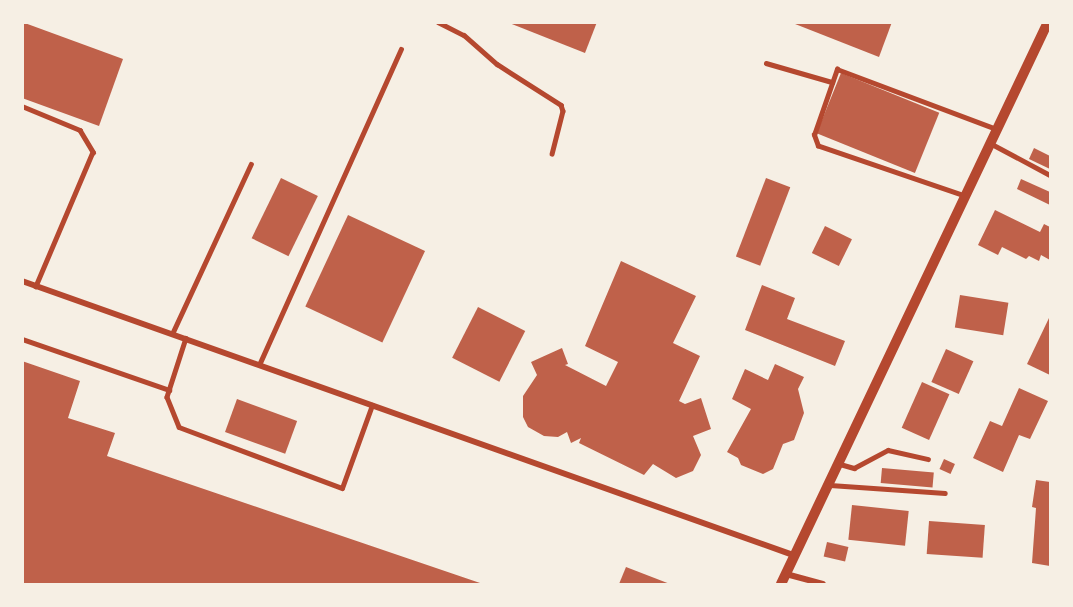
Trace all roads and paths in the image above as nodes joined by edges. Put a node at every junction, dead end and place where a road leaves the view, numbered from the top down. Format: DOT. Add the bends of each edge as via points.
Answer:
graph roads {
  1 [pos="438,22"];
  2 [pos="1048,22"];
  3 [pos="401,49"];
  4 [pos="766,63"];
  5 [pos="832,82"];
  6 [pos="22,106"];
  7 [pos="997,129"];
  8 [pos="990,143"];
  9 [pos="552,154"];
  10 [pos="251,164"];
  11 [pos="1050,175"];
  12 [pos="965,196"];
  13 [pos="22,281"];
  14 [pos="36,286"];
  15 [pos="172,333"];
  16 [pos="186,338"];
  17 [pos="22,339"];
  18 [pos="259,365"];
  19 [pos="169,390"];
  20 [pos="372,405"];
  21 [pos="928,459"];
  22 [pos="837,463"];
  23 [pos="827,484"];
  24 [pos="945,493"];
  25 [pos="793,555"];
  26 [pos="786,574"];
  27 [pos="781,585"];
  28 [pos="823,585"];
  1 -- 9 [label="lane" via="464,35 497,64 561,105 563,111"];
  2 -- 7 [label="street"];
  3 -- 18 [label="lane"];
  4 -- 5 [label="lane"];
  5 -- 7 [label="lane" via="837,69"];
  5 -- 12 [label="lane" via="814,135 818,146"];
  6 -- 14 [label="lane" via="80,130 93,152"];
  7 -- 8 [label="street"];
  8 -- 11 [label="lane"];
  8 -- 12 [label="street"];
  10 -- 15 [label="lane"];
  12 -- 22 [label="street"];
  13 -- 14 [label="street"];
  14 -- 15 [label="street"];
  15 -- 16 [label="street"];
  16 -- 18 [label="street"];
  16 -- 19 [label="lane"];
  17 -- 19 [label="lane"];
  18 -- 20 [label="street"];
  19 -- 20 [label="lane" via="167,397 178,427 342,488"];
  20 -- 25 [label="street"];
  21 -- 22 [label="lane" via="888,450 854,468"];
  22 -- 23 [label="street"];
  23 -- 24 [label="lane"];
  23 -- 25 [label="street"];
  25 -- 26 [label="street"];
  26 -- 27 [label="street"];
  26 -- 28 [label="street"];
}
